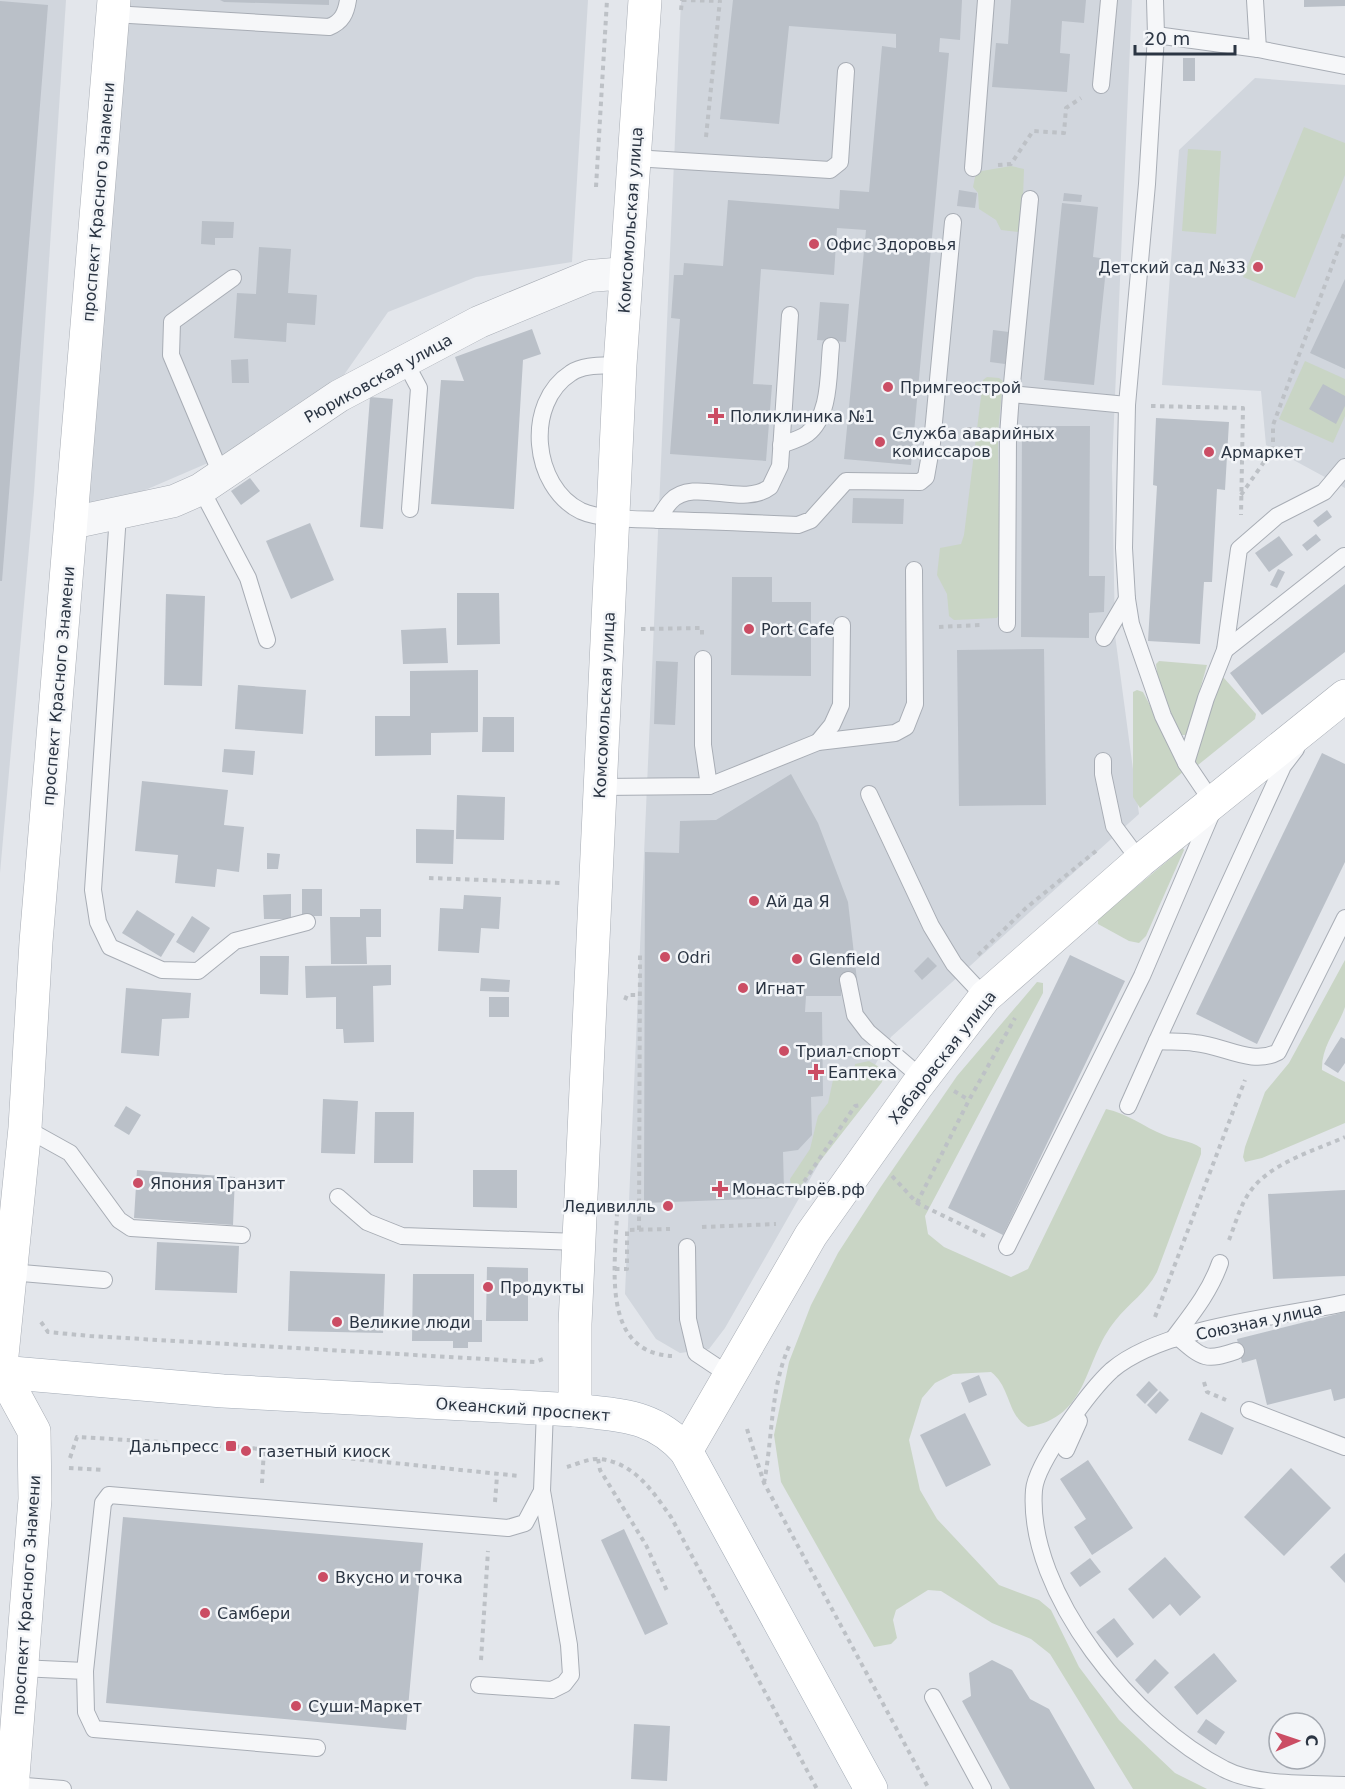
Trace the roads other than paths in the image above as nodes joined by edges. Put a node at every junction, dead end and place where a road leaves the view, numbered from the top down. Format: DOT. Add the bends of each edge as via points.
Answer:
graph roads {
  1 [pos="348,0"];
  2 [pos="645,0"];
  3 [pos="986,0"];
  4 [pos="1109,0"];
  5 [pos="1155,0"];
  6 [pos="1255,0"];
  7 [pos="127,7"];
  8 [pos="1156,35"];
  9 [pos="1258,49"];
  10 [pos="1345,66"];
  11 [pos="846,71"];
  12 [pos="1101,85"];
  13 [pos="634,158"];
  14 [pos="973,168"];
  15 [pos="1030,199"];
  16 [pos="953,222"];
  17 [pos="626,273"];
  18 [pos="233,278"];
  19 [pos="790,315"];
  20 [pos="831,346"];
  21 [pos="405,362"];
  22 [pos="620,364"];
  23 [pos="1011,394"];
  24 [pos="1127,405"];
  25 [pos="781,445"];
  26 [pos="1345,467"];
  27 [pos="211,481"];
  28 [pos="410,509"];
  29 [pos="118,514"];
  30 [pos="613,517"];
  31 [pos="658,520"];
  32 [pos="71,523"];
  33 [pos="1344,556"];
  34 [pos="914,570"];
  35 [pos="1127,599"];
  36 [pos="1007,624"];
  37 [pos="842,625"];
  38 [pos="1104,638"];
  39 [pos="267,640"];
  40 [pos="1225,650"];
  41 [pos="703,659"];
  42 [pos="1341,705"];
  43 [pos="818,742"];
  44 [pos="1103,761"];
  45 [pos="1186,764"];
  46 [pos="1250,774"];
  47 [pos="709,786"];
  48 [pos="600,787"];
  49 [pos="869,794"];
  50 [pos="1213,803"];
  51 [pos="1140,861"];
  52 [pos="1345,918"];
  53 [pos="308,922"];
  54 [pos="848,980"];
  55 [pos="985,998"];
  56 [pos="1157,1041"];
  57 [pos="923,1079"];
  58 [pos="1128,1106"];
  59 [pos="25,1128"];
  60 [pos="338,1197"];
  61 [pos="242,1235"];
  62 [pos="579,1242"];
  63 [pos="1007,1247"];
  64 [pos="687,1248"];
  65 [pos="1220,1263"];
  66 [pos="10,1272"];
  67 [pos="104,1280"];
  68 [pos="1345,1303"];
  69 [pos="1176,1339"];
  70 [pos="1236,1351"];
  71 [pos="1,1373"];
  72 [pos="729,1375"];
  73 [pos="1093,1394"];
  74 [pos="560,1410"];
  75 [pos="1249,1410"];
  76 [pos="1345,1447"];
  77 [pos="686,1450"];
  78 [pos="1065,1450"];
  79 [pos="542,1491"];
  80 [pos="20,1668"];
  81 [pos="85,1671"];
  82 [pos="479,1685"];
  83 [pos="933,1696"];
  84 [pos="317,1748"];
  85 [pos="1267,1785"];
  86 [pos="1345,1785"];
  87 [pos="12,1787"];
  88 [pos="62,1789"];
  89 [pos="871,1789"];
  90 [pos="983,1789"];
  1 -- 7 [label="lane" via="338,23 329,27"];
  2 -- 13 [label="main road, Комсомольская улица"];
  3 -- 14 [label="lane"];
  4 -- 12 [label="lane"];
  5 -- 8 [label="lane"];
  6 -- 9 [label="lane"];
  7 -- 32 [label="main road, проспект Красного Знамени"];
  8 -- 9 [label="lane"];
  8 -- 24 [label="lane"];
  9 -- 10 [label="lane"];
  11 -- 13 [label="lane" via="840,162 830,170"];
  13 -- 17 [label="main road, Комсомольская улица"];
  15 -- 23 [label="lane"];
  16 -- 31 [label="lane" via="932,443 924,480 846,481 811,519 798,525"];
  17 -- 21 [label="street, Рюриковская улица" via="590,276 546,293 479,322"];
  17 -- 22 [label="main road, Комсомольская улица"];
  18 -- 27 [label="lane" via="172,322 171,355"];
  19 -- 25 [label="lane"];
  20 -- 25 [label="lane" via="827,392 818,422 806,435"];
  21 -- 27 [label="street, Рюриковская улица" via="339,396"];
  21 -- 28 [label="lane" via="418,388"];
  22 -- 30 [label="main road, Комсомольская улица"];
  22 -- 30 [label="lane" via="572,372 558,383 543,415 542,462 549,482 565,502 583,512"];
  23 -- 24 [label="lane"];
  23 -- 36 [label="lane"];
  24 -- 35 [label="lane"];
  25 -- 31 [label="lane" via="780,466 764,492 687,492 672,499"];
  26 -- 40 [label="lane" via="1324,492 1277,516 1239,549"];
  27 -- 29 [label="street, Рюриковская улица" via="174,501"];
  27 -- 39 [label="lane"];
  29 -- 32 [label="street, Рюриковская улица"];
  29 -- 53 [label="lane" via="93,890 98,922 110,947 162,970 198,971 236,941"];
  30 -- 31 [label="lane"];
  30 -- 48 [label="main road, Комсомольская улица"];
  32 -- 59 [label="main road, проспект Красного Знамени" via="36,942"];
  33 -- 40 [label="lane"];
  34 -- 43 [label="lane" via="915,704 906,727 895,733"];
  35 -- 38 [label="lane"];
  35 -- 45 [label="lane" via="1131,624 1163,716"];
  37 -- 43 [label="lane" via="841,705"];
  40 -- 45 [label="lane"];
  41 -- 47 [label="lane" via="703,745"];
  42 -- 46 [label="main road, Хабаровская улица"];
  42 -- 56 [label="lane" via="1283,766"];
  43 -- 47 [label="lane"];
  44 -- 51 [label="lane" via="1114,826"];
  45 -- 50 [label="lane"];
  46 -- 50 [label="main road, Хабаровская улица"];
  46 -- 63 [label="lane" via="1213,810 1142,976"];
  47 -- 48 [label="lane"];
  48 -- 62 [label="main road, Комсомольская улица"];
  49 -- 55 [label="lane" via="931,926 954,964"];
  50 -- 51 [label="main road, Хабаровская улица"];
  51 -- 55 [label="main road, Хабаровская улица"];
  52 -- 56 [label="lane" via="1278,1052 1256,1058 1194,1042"];
  54 -- 57 [label="lane" via="855,1015 868,1032"];
  55 -- 57 [label="main road, Хабаровская улица"];
  56 -- 58 [label="lane"];
  57 -- 72 [label="main road, Хабаровская улица" via="811,1235"];
  59 -- 61 [label="lane" via="70,1153 119,1220 131,1228"];
  59 -- 66 [label="main road, проспект Красного Знамени"];
  60 -- 62 [label="lane" via="367,1222 402,1236"];
  62 -- 74 [label="main road, Комсомольская улица"];
  64 -- 72 [label="lane" via="688,1319 696,1353"];
  65 -- 69 [label="lane" via="1215,1279"];
  66 -- 67 [label="lane"];
  66 -- 71 [label="main road, проспект Красного Знамени"];
  68 -- 69 [label="lane, Союзная улица" via="1241,1322"];
  69 -- 70 [label="lane" via="1200,1356 1218,1357"];
  69 -- 73 [label="lane, Союзная улица" via="1143,1349 1112,1371"];
  71 -- 74 [label="main road, Океанский проспект" via="224,1391"];
  71 -- 80 [label="main road, проспект Красного Знамени" via="34,1431 35,1499"];
  72 -- 77 [label="main road, Хабаровская улица"];
  73 -- 78 [label="lane"];
  73 -- 85 [label="lane" via="1051,1446 1034,1488 1035,1533 1048,1578 1100,1662 1157,1724 1225,1770"];
  74 -- 77 [label="main road, Океанский проспект" via="631,1417 662,1428"];
  74 -- 79 [label="lane" via="542,1473"];
  75 -- 76 [label="lane"];
  77 -- 89 [label="main road, Океанский проспект"];
  79 -- 81 [label="lane" via="525,1523 508,1528 109,1496 103,1503"];
  79 -- 82 [label="lane" via="571,1675 552,1690"];
  80 -- 81 [label="lane"];
  80 -- 87 [label="main road, проспект Красного Знамени"];
  81 -- 84 [label="lane" via="86,1712 94,1729"];
  83 -- 90 [label="lane"];
  85 -- 86 [label="lane"];
  87 -- 88 [label="lane"];
}
